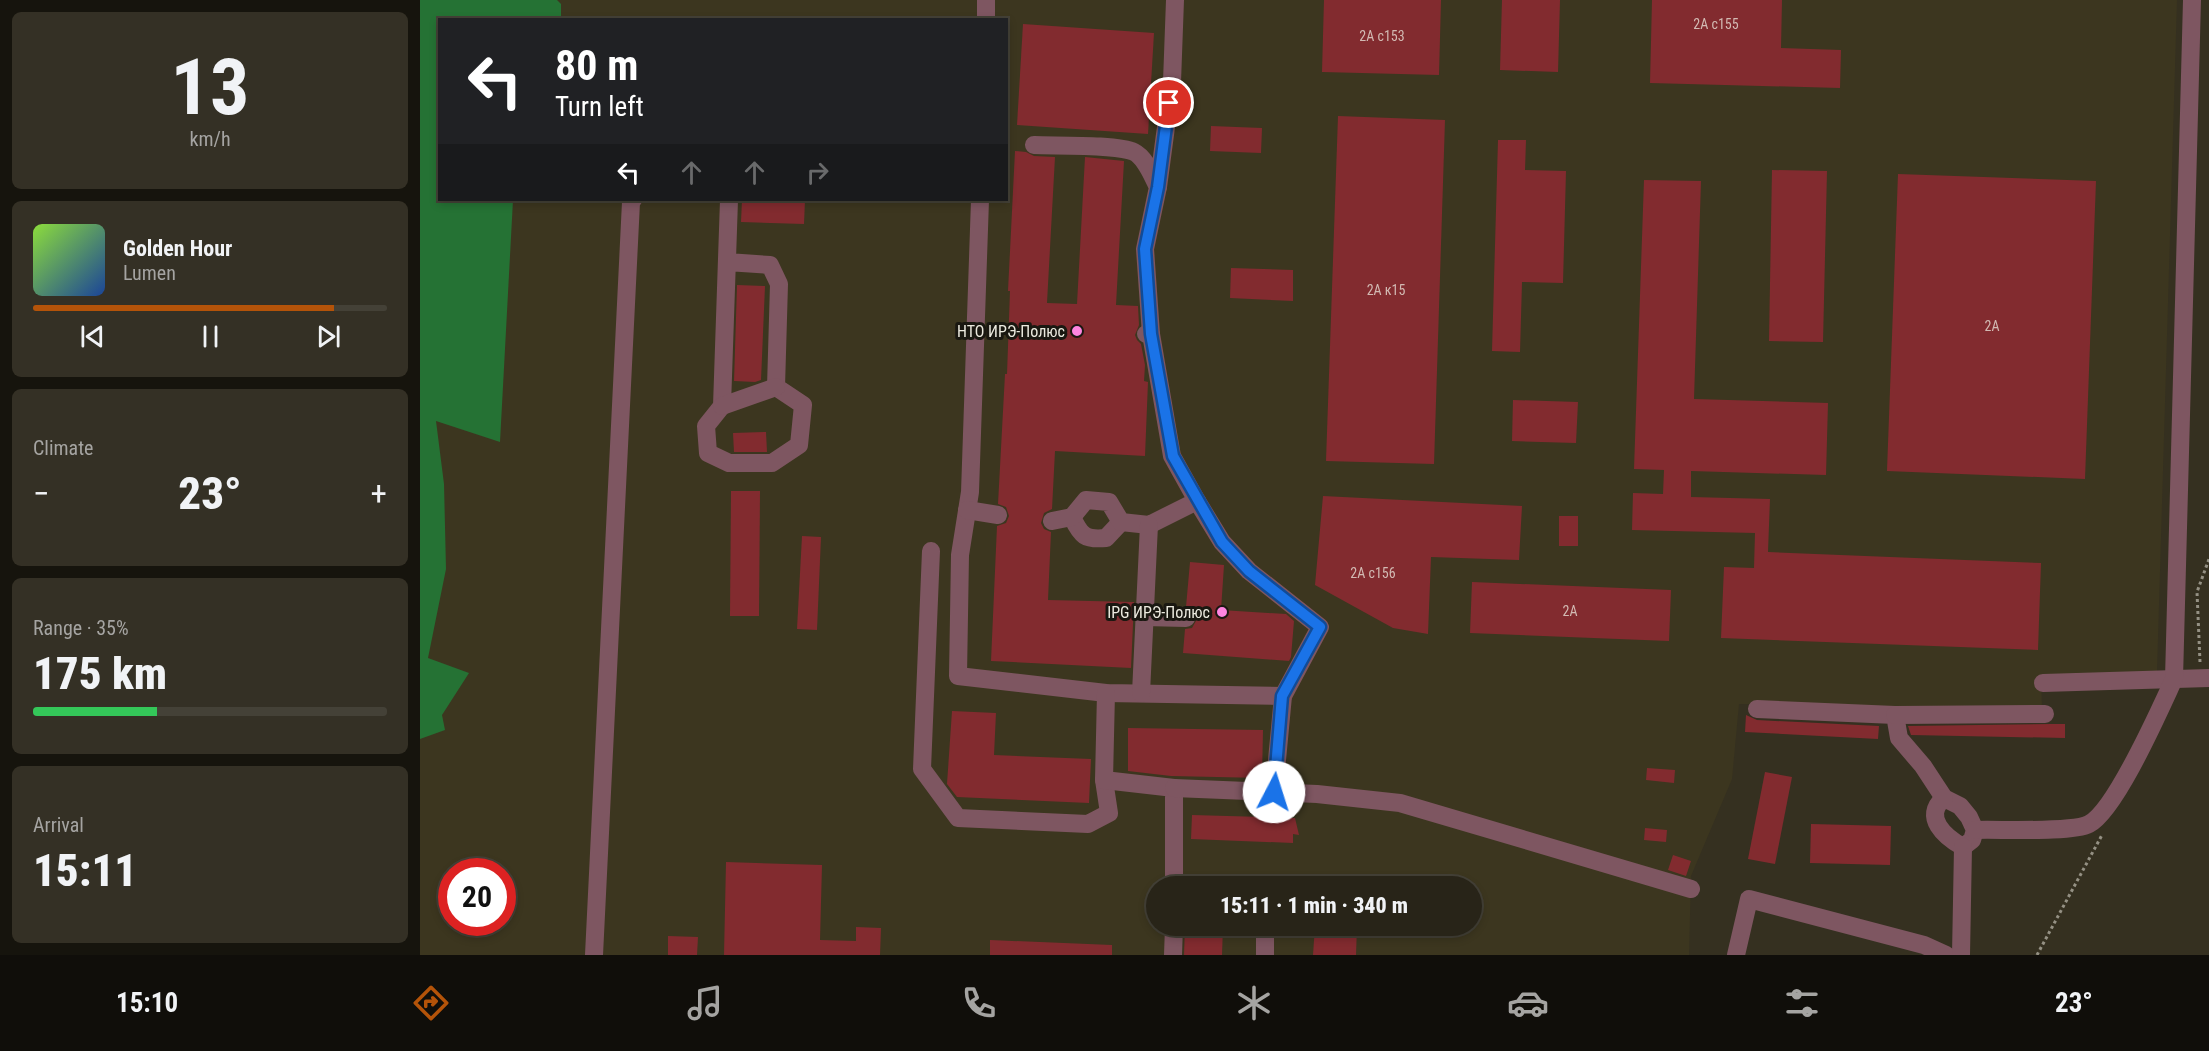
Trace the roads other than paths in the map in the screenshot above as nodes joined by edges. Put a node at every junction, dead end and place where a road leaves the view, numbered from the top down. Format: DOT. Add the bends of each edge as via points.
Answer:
graph roads {
  1 [pos="986,0"];
  2 [pos="1174,0"];
  3 [pos="2192,0"];
  4 [pos="986,18"];
  5 [pos="1034,145"];
  6 [pos="1158,187"];
  7 [pos="632,201"];
  8 [pos="729,201"];
  9 [pos="980,201"];
  10 [pos="727,262"];
  11 [pos="776,387"];
  12 [pos="722,406"];
  13 [pos="1197,501"];
  14 [pos="967,510"];
  15 [pos="998,515"];
  16 [pos="1072,517"];
  17 [pos="1052,521"];
  18 [pos="1121,522"];
  19 [pos="1149,525"];
  20 [pos="931,551"];
  21 [pos="1144,617"];
  22 [pos="1186,618"];
  23 [pos="2205,678"];
  24 [pos="2174,679"];
  25 [pos="2043,683"];
  26 [pos="1106,693"];
  27 [pos="1141,693"];
  28 [pos="1282,696"];
  29 [pos="1757,709"];
  30 [pos="2045,714"];
  31 [pos="1895,715"];
  32 [pos="1104,780"];
  33 [pos="1174,788"];
  34 [pos="1274,792"];
  35 [pos="1944,798"];
  36 [pos="1975,830"];
  37 [pos="1963,847"];
  38 [pos="1174,876"];
  39 [pos="1691,889"];
  40 [pos="1174,936"];
  41 [pos="1265,936"];
  42 [pos="594,955"];
  43 [pos="1173,955"];
  44 [pos="1265,955"];
  45 [pos="1736,955"];
  46 [pos="1946,955"];
  47 [pos="1961,955"];
  1 -- 4 [label="street"];
  2 -- 6 [label="street" via="1172,82"];
  3 -- 24 [label="street"];
  5 -- 6 [label="street" via="1134,152"];
  6 -- 13 [label="street" via="1145,249 1148,334 1173,456"];
  7 -- 42 [label="street"];
  8 -- 10 [label="street"];
  9 -- 14 [label="street"];
  10 -- 11 [label="street" via="770,265 779,284"];
  10 -- 12 [label="street"];
  11 -- 12 [label="street"];
  11 -- 12 [label="street" via="803,405 799,445 772,463 729,463 708,453 705,426"];
  13 -- 19 [label="street"];
  13 -- 28 [label="street" via="1222,542 1249,571 1320,627"];
  14 -- 15 [label="street"];
  14 -- 26 [label="street" via="960,555 958,676"];
  16 -- 17 [label="street"];
  16 -- 18 [label="street" via="1079,533 1092,539 1106,538"];
  16 -- 18 [label="street" via="1086,500 1109,502"];
  18 -- 19 [label="street"];
  19 -- 21 [label="street"];
  20 -- 32 [label="street" via="922,769 958,818 1088,824 1109,813"];
  21 -- 22 [label="street"];
  21 -- 27 [label="street"];
  23 -- 24 [label="street"];
  24 -- 25 [label="street"];
  24 -- 36 [label="street" via="2101,816 2088,825 2069,828"];
  26 -- 27 [label="street"];
  26 -- 32 [label="street"];
  27 -- 28 [label="street"];
  28 -- 34 [label="street"];
  29 -- 31 [label="street"];
  30 -- 31 [label="street"];
  31 -- 35 [label="street" via="1899,738"];
  32 -- 33 [label="street"];
  33 -- 34 [label="street"];
  33 -- 38 [label="street"];
  34 -- 39 [label="street" via="1400,802"];
  35 -- 36 [label="street" via="1960,806"];
  35 -- 37 [label="street" via="1935,813 1938,826 1946,838"];
  36 -- 37 [label="street" via="1972,840"];
  37 -- 47 [label="street"];
  40 -- 43 [label="street"];
  41 -- 44 [label="street"];
  45 -- 46 [label="street" via="1749,899 1924,945"];
}
